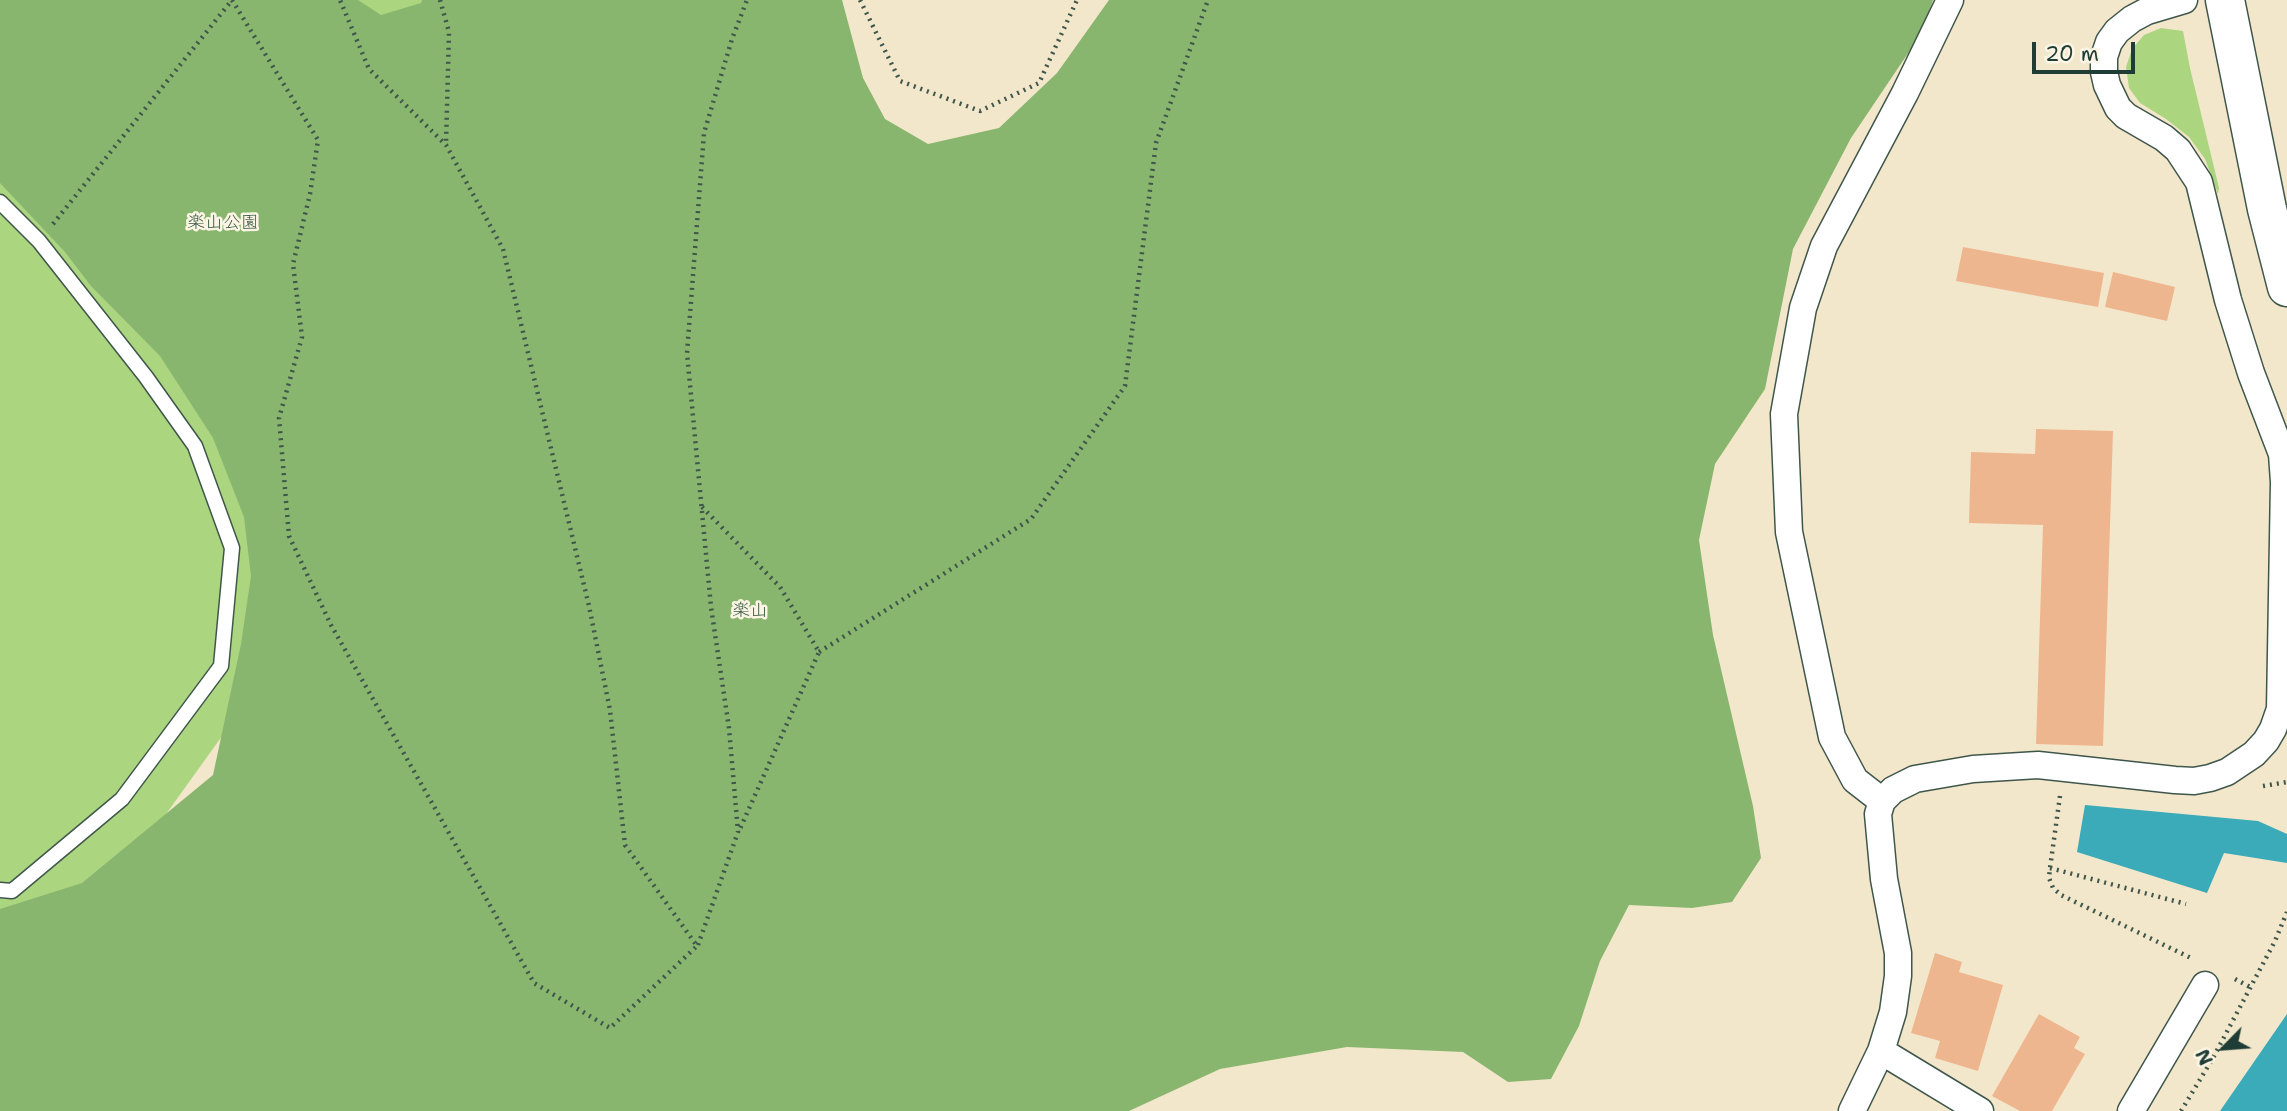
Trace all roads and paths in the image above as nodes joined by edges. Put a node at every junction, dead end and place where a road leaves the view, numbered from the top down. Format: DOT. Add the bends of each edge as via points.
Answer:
graph roads {
  1 [pos="232,0"];
  2 [pos="340,0"];
  3 [pos="440,0"];
  4 [pos="747,0"];
  5 [pos="860,0"];
  6 [pos="1077,0"];
  7 [pos="1208,0"];
  8 [pos="1950,0"];
  9 [pos="2183,0"];
  10 [pos="2225,0"];
  11 [pos="446,145"];
  12 [pos="0,202"];
  13 [pos="39,241"];
  14 [pos="2287,287"];
  15 [pos="702,507"];
  16 [pos="819,652"];
  17 [pos="2064,767"];
  18 [pos="2287,782"];
  19 [pos="2259,787"];
  20 [pos="1882,801"];
  21 [pos="738,832"];
  22 [pos="2050,868"];
  23 [pos="0,890"];
  24 [pos="2186,904"];
  25 [pos="2287,912"];
  26 [pos="697,946"];
  27 [pos="2212,975"];
  28 [pos="2250,987"];
  29 [pos="1881,1051"];
  30 [pos="1852,1111"];
  31 [pos="1980,1111"];
  32 [pos="2131,1111"];
  33 [pos="2181,1111"];
  1 -- 13 [label="path"];
  1 -- 26 [label="path" via="318,140 293,264 302,337 279,418 289,536 331,625 534,983 610,1028"];
  2 -- 11 [label="path" via="369,69"];
  3 -- 11 [label="path" via="449,32"];
  4 -- 15 [label="path" via="705,133 694,253 687,353"];
  5 -- 6 [label="path" via="900,81 980,111 1039,83"];
  7 -- 16 [label="path" via="1156,143 1125,386 1031,519"];
  8 -- 20 [label="street" via="1824,246 1803,308 1784,414 1789,532 1832,737 1855,780"];
  9 -- 17 [label="street" via="2147,11 2118,31 2109,42 2104,72 2118,108 2178,150 2199,182 2228,300 2282,454 2280,709 2266,741 2254,754 2210,778 2175,780"];
  10 -- 14 [label="main road"];
  11 -- 26 [label="path" via="503,249 589,606 610,710 625,845"];
  12 -- 13 [label="lane"];
  13 -- 23 [label="lane" via="195,446 232,548 221,666 122,799 12,891"];
  15 -- 16 [label="path" via="780,587"];
  15 -- 21 [label="path"];
  16 -- 21 [label="path"];
  17 -- 20 [label="street" via="1986,768 1916,779"];
  17 -- 22 [label="path"];
  18 -- 19 [label="path"];
  20 -- 29 [label="street" via="1879,830 1898,976"];
  21 -- 26 [label="path"];
  22 -- 24 [label="path"];
  22 -- 27 [label="path" via="2053,888 2061,895"];
  25 -- 28 [label="path"];
  27 -- 28 [label="path"];
  27 -- 32 [label="street"];
  28 -- 33 [label="path"];
  29 -- 30 [label="street"];
  29 -- 31 [label="street"];
}
